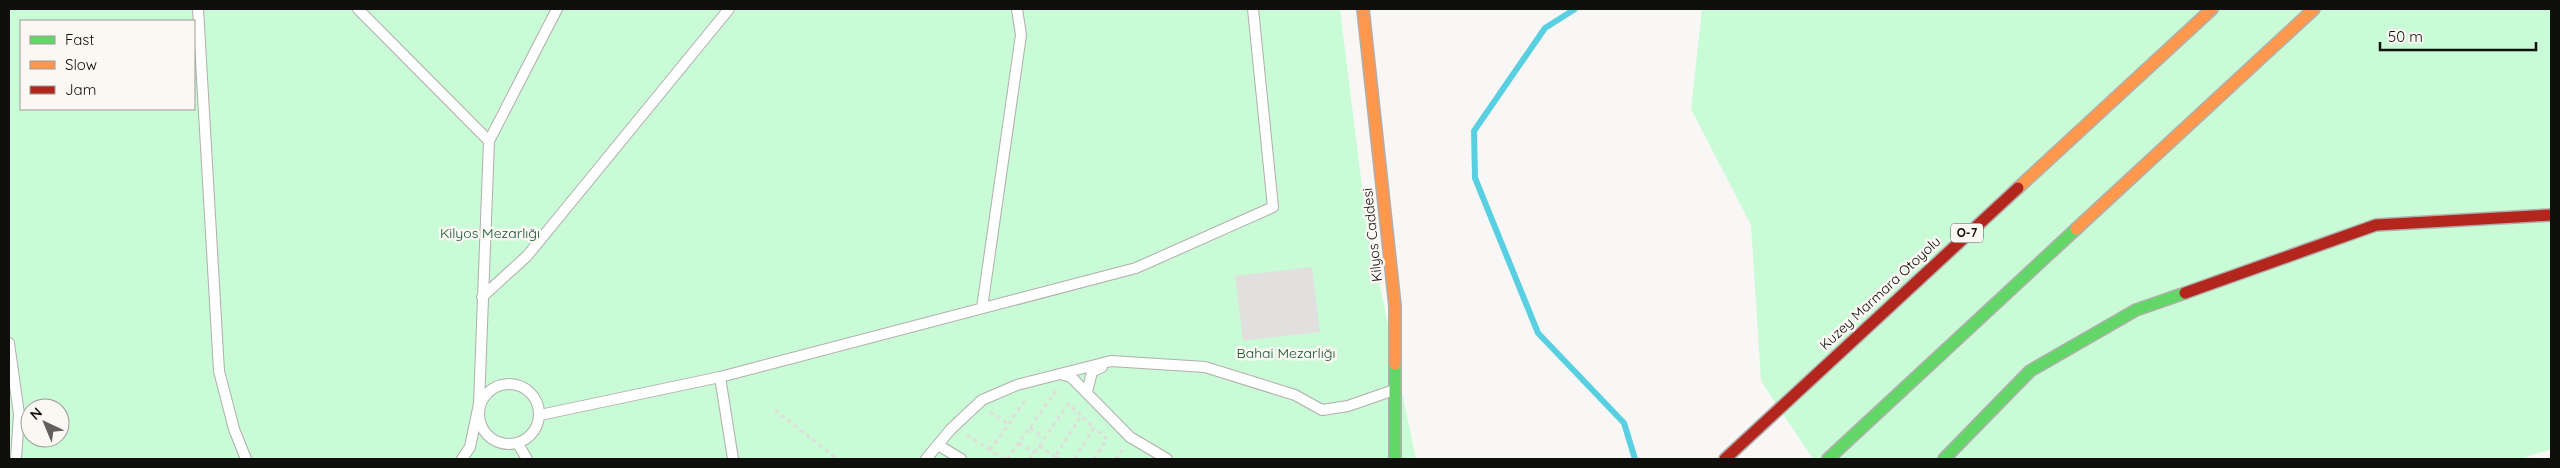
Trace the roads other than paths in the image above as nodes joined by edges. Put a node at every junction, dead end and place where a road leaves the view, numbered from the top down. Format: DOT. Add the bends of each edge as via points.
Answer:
graph roads {
  1 [pos="198,9"];
  2 [pos="358,9"];
  3 [pos="557,9"];
  4 [pos="729,9"];
  5 [pos="1017,9"];
  6 [pos="1254,9"];
  7 [pos="1362,9"];
  8 [pos="2212,9"];
  9 [pos="2314,9"];
  10 [pos="489,141"];
  11 [pos="2551,215"];
  12 [pos="482,297"];
  13 [pos="982,308"];
  14 [pos="9,343"];
  15 [pos="1112,361"];
  16 [pos="1063,375"];
  17 [pos="720,377"];
  18 [pos="1395,389"];
  19 [pos="1087,392"];
  20 [pos="479,404"];
  21 [pos="540,415"];
  22 [pos="518,444"];
  23 [pos="938,445"];
  24 [pos="16,459"];
  25 [pos="246,459"];
  26 [pos="462,459"];
  27 [pos="527,459"];
  28 [pos="733,459"];
  29 [pos="926,459"];
  30 [pos="961,459"];
  31 [pos="1167,459"];
  32 [pos="1395,459"];
  33 [pos="1725,459"];
  34 [pos="1828,459"];
  35 [pos="1944,459"];
  1 -- 25 [label="lane" via="219,371 234,430"];
  2 -- 10 [label="lane"];
  3 -- 10 [label="lane"];
  4 -- 12 [label="lane" via="527,256"];
  5 -- 13 [label="lane" via="1020,35"];
  6 -- 13 [label="lane" via="1273,207 1136,268"];
  7 -- 18 [label="main road, Kilyos Caddesi" via="1395,306"];
  8 -- 33 [label="main road, Kuzey Marmara Otoyolu / O-7"];
  9 -- 34 [label="main road"];
  10 -- 12 [label="lane"];
  11 -- 35 [label="main road" via="2376,225 2136,310 2030,371"];
  12 -- 20 [label="lane"];
  13 -- 17 [label="lane"];
  14 -- 24 [label="lane" via="19,414"];
  15 -- 16 [label="lane"];
  15 -- 18 [label="lane" via="1205,368 1295,395 1322,410 1348,406"];
  15 -- 19 [label="lane" via="1092,372"];
  16 -- 19 [label="lane"];
  16 -- 23 [label="lane" via="1017,385 982,400"];
  17 -- 21 [label="lane"];
  17 -- 28 [label="lane"];
  18 -- 32 [label="main road, Kilyos Caddesi"];
  19 -- 31 [label="lane" via="1130,437"];
  20 -- 21 [label="lane" via="485,393 503,383 513,383 531,392"];
  20 -- 22 [label="lane" via="480,424 485,434 505,445"];
  20 -- 26 [label="lane" via="470,447"];
  21 -- 22 [label="lane" via="530,437"];
  22 -- 27 [label="lane"];
  23 -- 29 [label="lane"];
  23 -- 30 [label="lane"];
}
